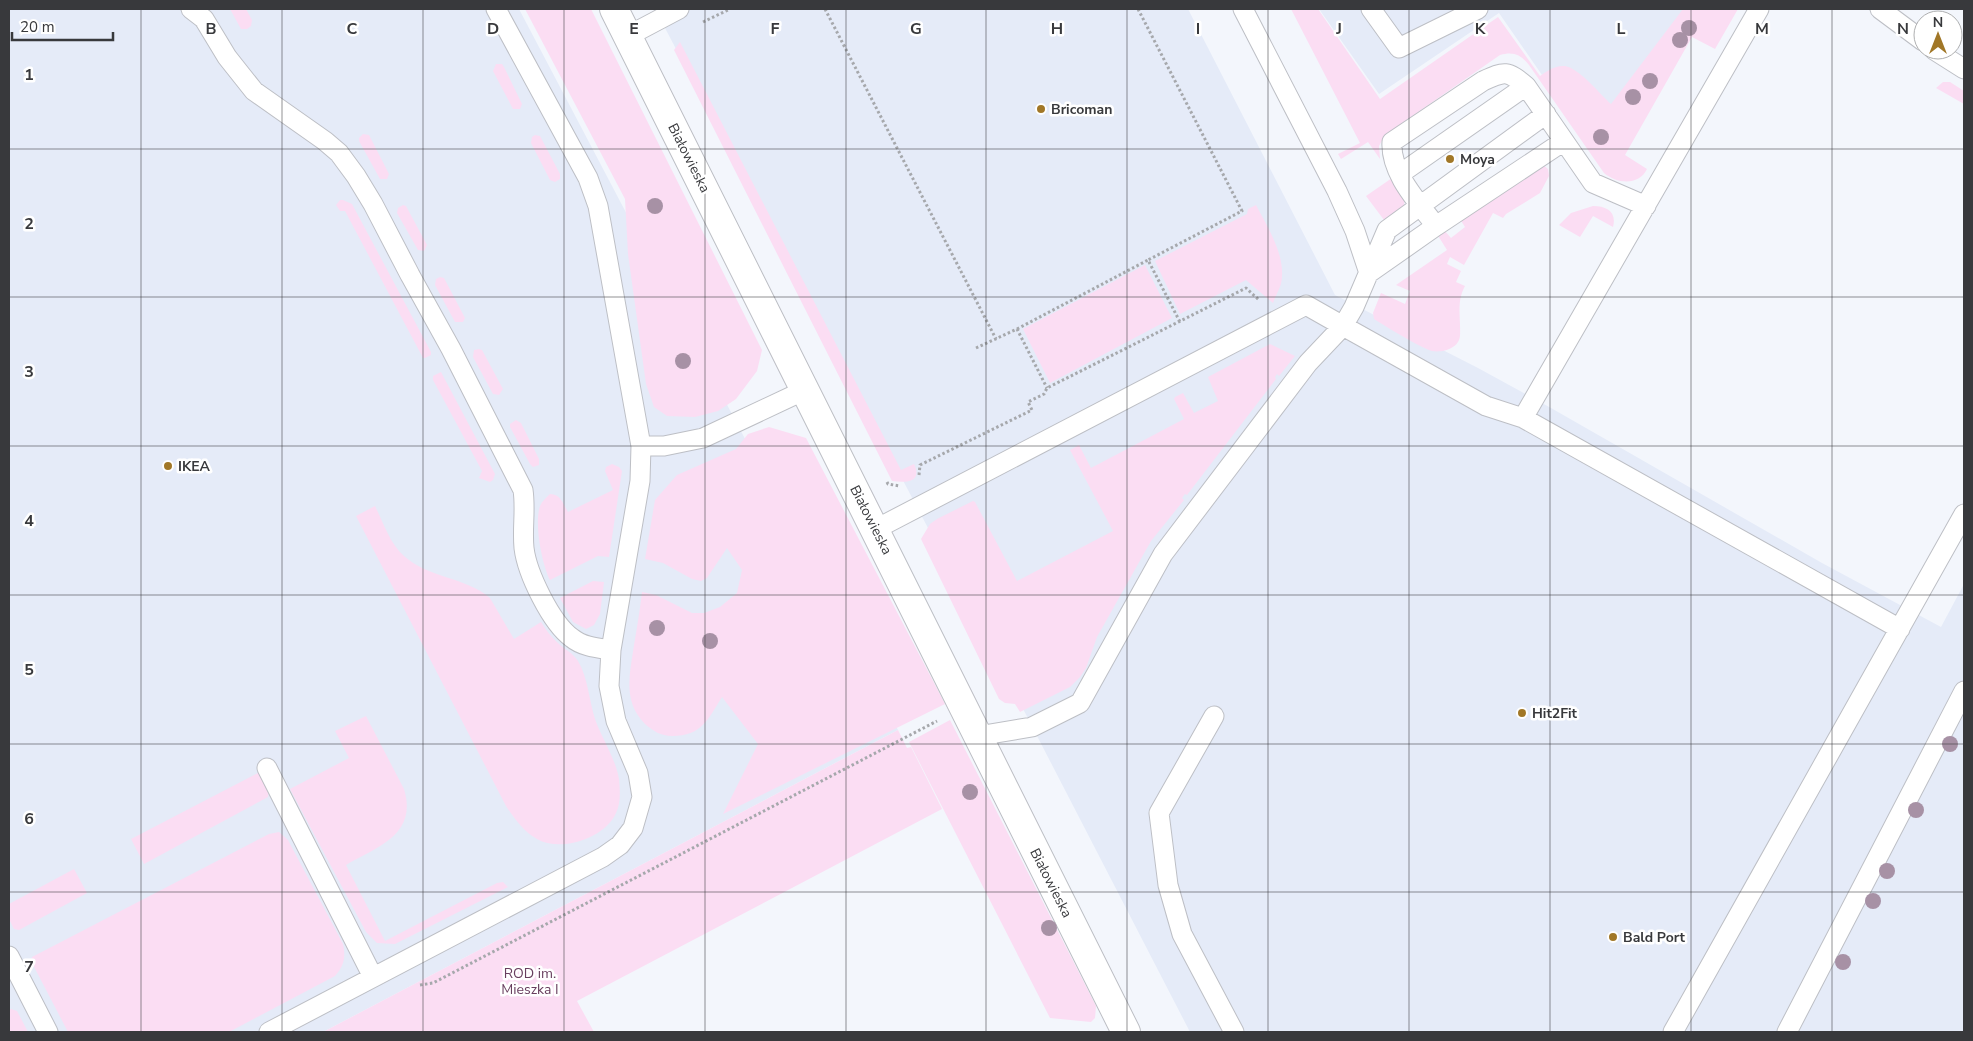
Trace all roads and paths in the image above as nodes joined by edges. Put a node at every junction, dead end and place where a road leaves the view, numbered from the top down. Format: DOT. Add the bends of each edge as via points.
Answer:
graph roads {
  1 [pos="192,9"];
  2 [pos="496,9"];
  3 [pos="614,9"];
  4 [pos="730,9"];
  5 [pos="826,9"];
  6 [pos="1138,9"];
  7 [pos="1243,9"];
  8 [pos="1371,9"];
  9 [pos="1478,9"];
  10 [pos="1759,9"];
  11 [pos="1880,9"];
  12 [pos="676,10"];
  13 [pos="1913,34"];
  14 [pos="628,36"];
  15 [pos="1950,60"];
  16 [pos="1964,69"];
  17 [pos="1526,86"];
  18 [pos="1546,114"];
  19 [pos="1564,141"];
  20 [pos="1400,174"];
  21 [pos="1420,204"];
  22 [pos="1646,206"];
  23 [pos="1436,226"];
  24 [pos="1148,260"];
  25 [pos="1369,273"];
  26 [pos="1180,322"];
  27 [pos="1273,322"];
  28 [pos="1343,326"];
  29 [pos="1017,329"];
  30 [pos="996,339"];
  31 [pos="976,348"];
  32 [pos="1047,388"];
  33 [pos="805,390"];
  34 [pos="1523,418"];
  35 [pos="641,446"];
  36 [pos="884,475"];
  37 [pos="916,479"];
  38 [pos="904,486"];
  39 [pos="1964,514"];
  40 [pos="876,529"];
  41 [pos="1900,629"];
  42 [pos="612,650"];
  43 [pos="1964,691"];
  44 [pos="964,707"];
  45 [pos="1214,716"];
  46 [pos="978,736"];
  47 [pos="267,768"];
  48 [pos="9,956"];
  49 [pos="373,977"];
  50 [pos="433,983"];
  51 [pos="48,1032"];
  52 [pos="269,1032"];
  53 [pos="1126,1032"];
  54 [pos="1234,1032"];
  55 [pos="1673,1032"];
  56 [pos="1786,1032"];
  1 -- 42 [label="lane" via="204,19 227,57 254,91 332,147 356,176 451,349 523,490 526,558 553,619 577,641"];
  2 -- 35 [label="lane" via="595,195"];
  3 -- 14 [label="street, Białowieska"];
  4 -- 12 [label="path" via="683,32"];
  5 -- 30 [label="path"];
  6 -- 24 [label="path" via="1242,212"];
  7 -- 25 [label="lane" via="1337,191"];
  8 -- 9 [label="lane" via="1398,48"];
  10 -- 22 [label="lane"];
  11 -- 13 [label="lane"];
  12 -- 14 [label="lane"];
  14 -- 33 [label="street, Białowieska"];
  15 -- 16 [label="lane"];
  17 -- 18 [label="lane"];
  17 -- 20 [label="lane"];
  17 -- 20 [label="lane" via="1512,74 1498,74 1483,80 1392,142 1391,153"];
  18 -- 19 [label="lane"];
  18 -- 21 [label="lane"];
  19 -- 22 [label="lane" via="1593,183"];
  19 -- 23 [label="lane"];
  20 -- 21 [label="lane"];
  21 -- 23 [label="lane"];
  21 -- 25 [label="lane" via="1387,230"];
  22 -- 34 [label="lane"];
  23 -- 25 [label="lane"];
  24 -- 26 [label="path"];
  24 -- 29 [label="path"];
  25 -- 28 [label="lane"];
  26 -- 27 [label="path" via="1246,288 1264,305"];
  26 -- 32 [label="path"];
  27 -- 28 [label="lane" via="1306,305"];
  27 -- 40 [label="lane"];
  28 -- 34 [label="lane" via="1486,406"];
  28 -- 46 [label="lane" via="1308,363 1163,554 1080,703 1032,728"];
  29 -- 30 [label="path"];
  29 -- 32 [label="path"];
  30 -- 31 [label="path"];
  32 -- 37 [label="path" via="1044,394 1028,402 1032,410 920,465"];
  33 -- 35 [label="lane" via="703,438 664,446"];
  33 -- 40 [label="street, Białowieska"];
  34 -- 41 [label="lane"];
  35 -- 42 [label="lane" via="640,481"];
  36 -- 38 [label="path" via="888,484"];
  39 -- 41 [label="lane"];
  40 -- 44 [label="street, Białowieska"];
  41 -- 55 [label="lane"];
  42 -- 49 [label="lane" via="610,696 616,721 638,773 642,797 633,828 620,845 603,857"];
  43 -- 56 [label="lane"];
  44 -- 46 [label="street, Białowieska"];
  44 -- 50 [label="path"];
  45 -- 54 [label="lane" via="1159,813 1168,885 1182,934"];
  46 -- 53 [label="street, Białowieska"];
  47 -- 49 [label="lane"];
  48 -- 51 [label="lane"];
  49 -- 52 [label="lane"];
}
